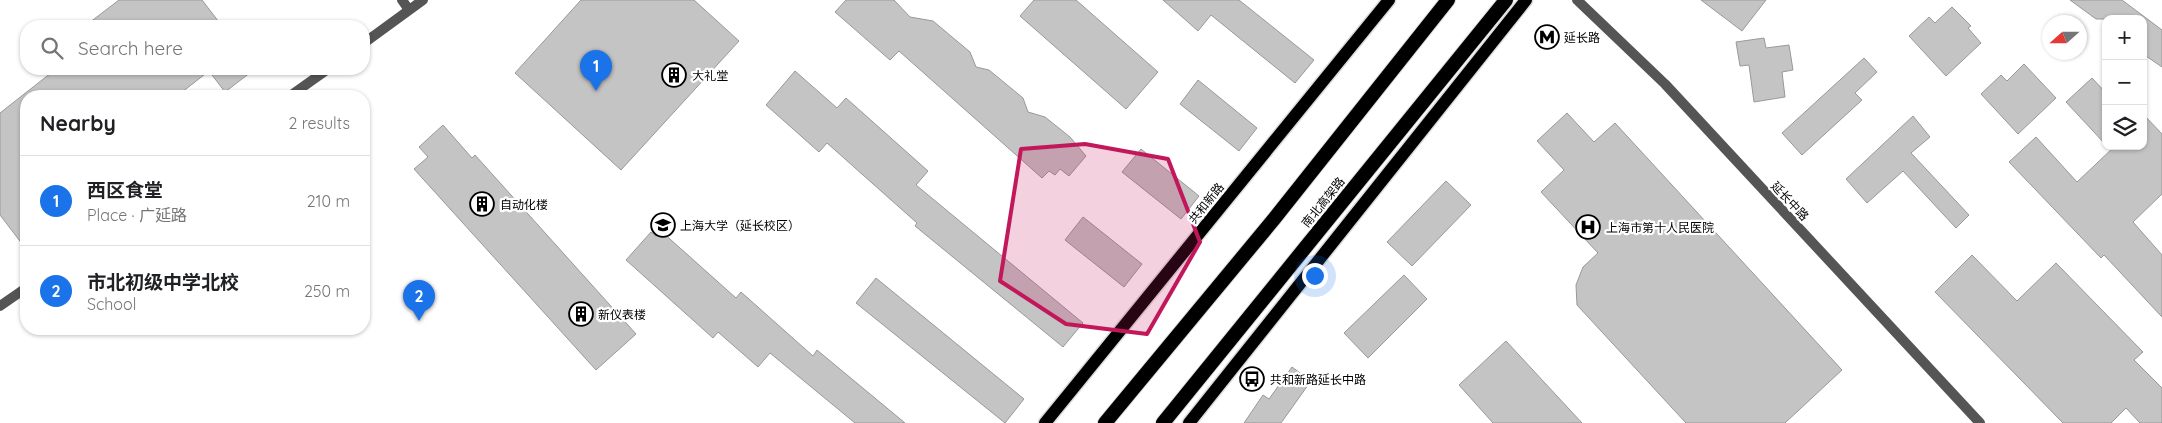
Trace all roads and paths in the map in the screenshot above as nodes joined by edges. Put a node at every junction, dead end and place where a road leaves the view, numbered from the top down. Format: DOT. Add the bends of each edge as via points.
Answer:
graph roads {
  1 [pos="402,0"];
  2 [pos="423,0"];
  3 [pos="1388,0"];
  4 [pos="1448,0"];
  5 [pos="1506,0"];
  6 [pos="1526,0"];
  7 [pos="1577,0"];
  8 [pos="409,10"];
  9 [pos="370,39"];
  10 [pos="320,75"];
  11 [pos="298,90"];
  12 [pos="20,292"];
  13 [pos="0,306"];
  14 [pos="1045,423"];
  15 [pos="1105,423"];
  16 [pos="1163,423"];
  17 [pos="1189,423"];
  18 [pos="1980,423"];
  1 -- 8 [label="street"];
  2 -- 8 [label="street"];
  3 -- 14 [label="main road, 共和新路"];
  4 -- 15 [label="highway" via="1274,219"];
  5 -- 16 [label="highway, 南北高架路"];
  6 -- 17 [label="main road"];
  7 -- 18 [label="street, 延长中路" via="1665,84"];
  8 -- 9 [label="street"];
  10 -- 11 [label="street"];
  12 -- 13 [label="street"];
}
